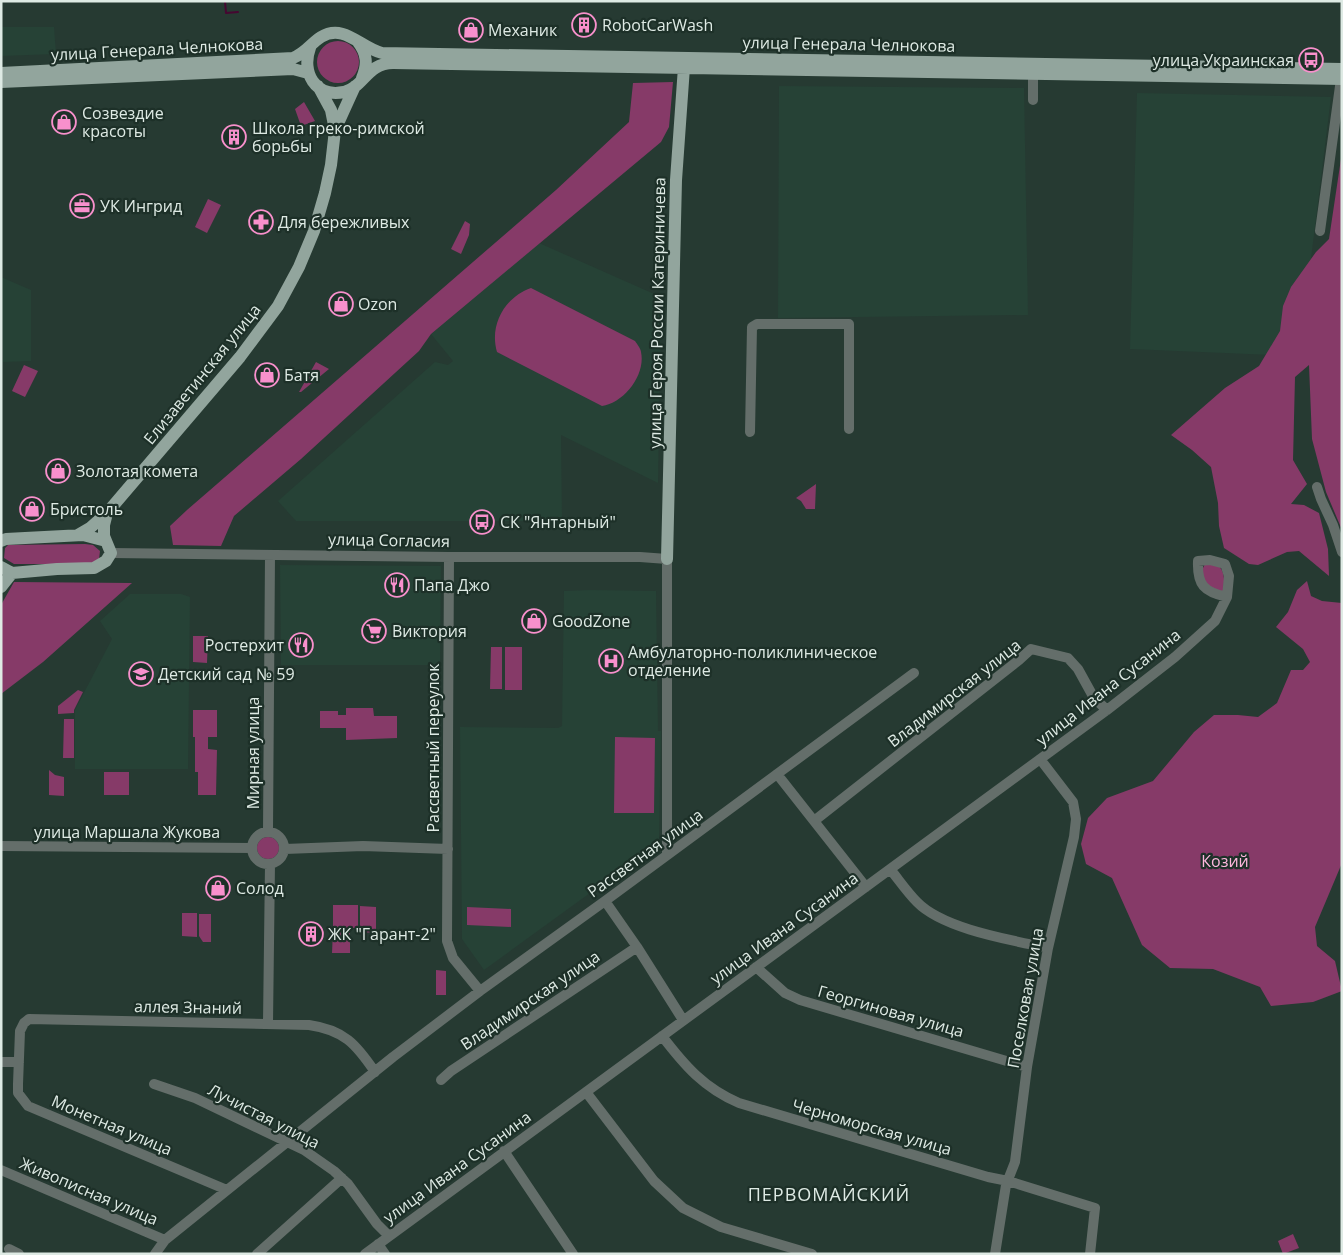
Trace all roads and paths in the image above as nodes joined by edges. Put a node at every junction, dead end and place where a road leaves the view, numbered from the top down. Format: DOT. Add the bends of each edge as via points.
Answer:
graph roads {
  1 [pos="358,42"];
  2 [pos="310,48"];
  3 [pos="684,67"];
  4 [pos="1,73"];
  5 [pos="308,73"];
  6 [pos="1033,73"];
  7 [pos="1342,76"];
  8 [pos="1,82"];
  9 [pos="359,82"];
  10 [pos="318,86"];
  11 [pos="1033,100"];
  12 [pos="335,130"];
  13 [pos="1320,231"];
  14 [pos="849,429"];
  15 [pos="750,432"];
  16 [pos="1317,487"];
  17 [pos="106,513"];
  18 [pos="78,535"];
  19 [pos="1,541"];
  20 [pos="109,547"];
  21 [pos="1342,552"];
  22 [pos="270,555"];
  23 [pos="450,557"];
  24 [pos="667,560"];
  25 [pos="6,570"];
  26 [pos="1,587"];
  27 [pos="1228,597"];
  28 [pos="914,672"];
  29 [pos="1107,710"];
  30 [pos="1040,759"];
  31 [pos="777,774"];
  32 [pos="814,821"];
  33 [pos="268,831"];
  34 [pos="1,846"];
  35 [pos="252,848"];
  36 [pos="285,849"];
  37 [pos="448,849"];
  38 [pos="667,855"];
  39 [pos="270,864"];
  40 [pos="890,869"];
  41 [pos="866,887"];
  42 [pos="605,901"];
  43 [pos="637,947"];
  44 [pos="1048,948"];
  45 [pos="756,967"];
  46 [pos="480,991"];
  47 [pos="683,1020"];
  48 [pos="268,1022"];
  49 [pos="662,1036"];
  50 [pos="1,1062"];
  51 [pos="19,1062"];
  52 [pos="1027,1067"];
  53 [pos="375,1072"];
  54 [pos="441,1080"];
  55 [pos="154,1084"];
  56 [pos="586,1092"];
  57 [pos="288,1141"];
  58 [pos="504,1151"];
  59 [pos="1,1170"];
  60 [pos="342,1178"];
  61 [pos="1008,1181"];
  62 [pos="227,1190"];
  63 [pos="389,1236"];
  64 [pos="165,1240"];
  65 [pos="378,1244"];
  66 [pos="155,1254"];
  67 [pos="258,1254"];
  68 [pos="365,1254"];
  69 [pos="385,1254"];
  70 [pos="573,1254"];
  71 [pos="812,1254"];
  72 [pos="995,1254"];
  73 [pos="1090,1254"];
  1 -- 2 [label="main road, улица Генерала Челнокова" via="346,34 336,33 322,36"];
  1 -- 7 [label="main road, улица Генерала Челнокова" via="382,53"];
  1 -- 9 [label="main road" via="365,55 365,71"];
  2 -- 4 [label="main road, улица Генерала Челнокова" via="293,58"];
  2 -- 5 [label="main road" via="306,64"];
  3 -- 6 [label="main road, улица Генерала Челнокова"];
  3 -- 9 [label="main road, улица Генерала Челнокова" via="387,63 376,67"];
  3 -- 24 [label="main road, улица Героя России Катериничева" via="676,180"];
  5 -- 8 [label="main road, улица Генерала Челнокова" via="293,69"];
  5 -- 10 [label="main road"];
  6 -- 7 [label="main road, улица Генерала Челнокова"];
  6 -- 11 [label="street"];
  7 -- 13 [label="street"];
  9 -- 10 [label="main road, улица Генерала Челнокова" via="346,91 336,93"];
  9 -- 12 [label="main road, Елизаветинская улица"];
  10 -- 12 [label="main road, Елизаветинская улица" via="331,110"];
  12 -- 17 [label="main road, Елизаветинская улица" via="329,174 314,231 278,306 240,357"];
  14 -- 15 [label="street" via="849,324 757,324 752,327"];
  16 -- 21 [label="street"];
  17 -- 18 [label="main road, Елизаветинская улица"];
  17 -- 20 [label="main road" via="104,536"];
  18 -- 19 [label="main road, улица Согласия"];
  18 -- 20 [label="main road, улица Согласия" via="94,537"];
  20 -- 22 [label="street, улица Согласия"];
  20 -- 25 [label="main road" via="106,561 94,568"];
  22 -- 23 [label="street, улица Согласия"];
  22 -- 33 [label="street, Мирная улица"];
  23 -- 24 [label="street, улица Согласия" via="640,557"];
  23 -- 37 [label="street, Рассветный переулок"];
  24 -- 38 [label="street"];
  25 -- 26 [label="main road"];
  27 -- 27 [label="street" via="1229,576 1225,564 1198,561 1202,585 1214,594"];
  27 -- 29 [label="street, улица Ивана Сусанина" via="1215,621"];
  28 -- 31 [label="street, Рассветная улица"];
  29 -- 30 [label="street, улица Ивана Сусанина"];
  29 -- 32 [label="street, Владимирская улица" via="1094,698 1068,658 1031,649"];
  30 -- 40 [label="street, улица Ивана Сусанина"];
  30 -- 44 [label="street, Поселковая улица" via="1073,802 1076,819"];
  31 -- 32 [label="street"];
  31 -- 38 [label="street, Рассветная улица"];
  32 -- 41 [label="street"];
  33 -- 35 [label="street" via="257,836"];
  33 -- 36 [label="street" via="280,836"];
  34 -- 35 [label="street, улица Маршала Жукова"];
  35 -- 39 [label="street" via="258,860"];
  36 -- 37 [label="street" via="363,846"];
  36 -- 39 [label="street" via="280,859"];
  37 -- 46 [label="street, Рассветный переулок" via="448,947"];
  38 -- 42 [label="street, Рассветная улица"];
  39 -- 48 [label="street"];
  40 -- 41 [label="street, улица Ивана Сусанина"];
  40 -- 44 [label="street" via="917,903 942,920"];
  41 -- 45 [label="street, улица Ивана Сусанина"];
  42 -- 43 [label="street"];
  42 -- 46 [label="street, Рассветная улица"];
  43 -- 47 [label="street"];
  43 -- 54 [label="street, Владимирская улица"];
  44 -- 52 [label="street, Поселковая улица"];
  45 -- 47 [label="street, улица Ивана Сусанина"];
  45 -- 52 [label="street, Георгиновая улица" via="785,993 800,1000"];
  46 -- 53 [label="street, Рассветная улица"];
  47 -- 49 [label="street, улица Ивана Сусанина"];
  48 -- 51 [label="street, аллея Знаний" via="29,1019 20,1031"];
  48 -- 53 [label="street, аллея Знаний" via="309,1024 332,1030 348,1038"];
  49 -- 56 [label="street, улица Ивана Сусанина"];
  49 -- 61 [label="street, Черноморская улица" via="694,1074 723,1096"];
  50 -- 51 [label="street"];
  51 -- 62 [label="street, Монетная улица" via="18,1093 28,1106"];
  52 -- 61 [label="street, Поселковая улица" via="1015,1162"];
  53 -- 57 [label="street, Рассветная улица"];
  55 -- 57 [label="street, Лучистая улица" via="195,1098"];
  56 -- 58 [label="street, улица Ивана Сусанина"];
  56 -- 71 [label="street" via="654,1181 683,1208 721,1227"];
  57 -- 60 [label="street, Лучистая улица"];
  57 -- 62 [label="street"];
  58 -- 63 [label="street, улица Ивана Сусанина"];
  58 -- 70 [label="street"];
  59 -- 64 [label="street, Живописная улица"];
  60 -- 63 [label="street, Лучистая улица"];
  60 -- 67 [label="street"];
  61 -- 72 [label="street, Поселковая улица"];
  61 -- 73 [label="street, Черноморская улица" via="1095,1208"];
  62 -- 64 [label="street"];
  63 -- 65 [label="street, улица Ивана Сусанина"];
  64 -- 66 [label="street"];
  65 -- 68 [label="street, улица Ивана Сусанина"];
  65 -- 69 [label="street"];
}
